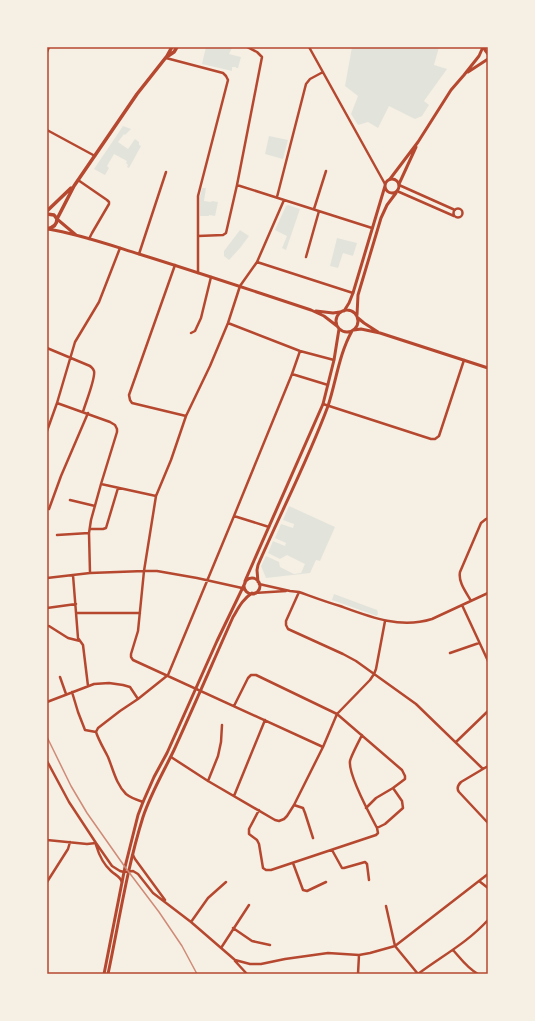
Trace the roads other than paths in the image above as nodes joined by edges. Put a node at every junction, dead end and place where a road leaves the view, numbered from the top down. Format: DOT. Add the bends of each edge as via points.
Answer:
graph roads {
  1 [pos="50,47"];
  2 [pos="172,47"];
  3 [pos="177,47"];
  4 [pos="247,47"];
  5 [pos="309,47"];
  6 [pos="484,47"];
  7 [pos="47,52"];
  8 [pos="488,54"];
  9 [pos="166,57"];
  10 [pos="488,59"];
  11 [pos="322,72"];
  12 [pos="464,74"];
  13 [pos="47,130"];
  14 [pos="418,142"];
  15 [pos="94,156"];
  16 [pos="326,171"];
  17 [pos="166,172"];
  18 [pos="390,179"];
  19 [pos="78,180"];
  20 [pos="399,184"];
  21 [pos="237,185"];
  22 [pos="385,185"];
  23 [pos="74,186"];
  24 [pos="396,192"];
  25 [pos="277,198"];
  26 [pos="284,200"];
  27 [pos="314,209"];
  28 [pos="455,210"];
  29 [pos="319,211"];
  30 [pos="47,212"];
  31 [pos="454,216"];
  32 [pos="57,219"];
  33 [pos="372,228"];
  34 [pos="47,229"];
  35 [pos="77,236"];
  36 [pos="198,236"];
  37 [pos="89,239"];
  38 [pos="120,248"];
  39 [pos="139,254"];
  40 [pos="306,257"];
  41 [pos="257,262"];
  42 [pos="175,265"];
  43 [pos="198,273"];
  44 [pos="210,277"];
  45 [pos="240,286"];
  46 [pos="353,293"];
  47 [pos="311,310"];
  48 [pos="343,311"];
  49 [pos="357,316"];
  50 [pos="228,323"];
  51 [pos="338,328"];
  52 [pos="353,331"];
  53 [pos="380,332"];
  54 [pos="191,333"];
  55 [pos="47,348"];
  56 [pos="300,351"];
  57 [pos="69,357"];
  58 [pos="334,360"];
  59 [pos="464,360"];
  60 [pos="488,368"];
  61 [pos="292,374"];
  62 [pos="328,385"];
  63 [pos="57,403"];
  64 [pos="322,404"];
  65 [pos="328,406"];
  66 [pos="83,412"];
  67 [pos="88,413"];
  68 [pos="186,416"];
  69 [pos="47,431"];
  70 [pos="101,484"];
  71 [pos="118,488"];
  72 [pos="156,496"];
  73 [pos="70,500"];
  74 [pos="95,506"];
  75 [pos="49,509"];
  76 [pos="234,516"];
  77 [pos="488,518"];
  78 [pos="269,527"];
  79 [pos="90,529"];
  80 [pos="89,533"];
  81 [pos="57,535"];
  82 [pos="144,571"];
  83 [pos="90,573"];
  84 [pos="73,575"];
  85 [pos="47,578"];
  86 [pos="207,580"];
  87 [pos="245,582"];
  88 [pos="258,583"];
  89 [pos="244,589"];
  90 [pos="290,591"];
  91 [pos="299,592"];
  92 [pos="253,593"];
  93 [pos="488,593"];
  94 [pos="471,601"];
  95 [pos="76,604"];
  96 [pos="462,605"];
  97 [pos="47,608"];
  98 [pos="76,613"];
  99 [pos="140,613"];
  100 [pos="385,621"];
  101 [pos="49,626"];
  102 [pos="80,642"];
  103 [pos="479,643"];
  104 [pos="450,653"];
  105 [pos="488,661"];
  106 [pos="374,674"];
  107 [pos="168,675"];
  108 [pos="60,677"];
  109 [pos="88,686"];
  110 [pos="196,689"];
  111 [pos="201,691"];
  112 [pos="72,692"];
  113 [pos="66,694"];
  114 [pos="138,699"];
  115 [pos="47,702"];
  116 [pos="234,706"];
  117 [pos="488,711"];
  118 [pos="337,714"];
  119 [pos="265,720"];
  120 [pos="222,725"];
  121 [pos="96,732"];
  122 [pos="362,735"];
  123 [pos="456,742"];
  124 [pos="323,747"];
  125 [pos="171,757"];
  126 [pos="47,762"];
  127 [pos="488,766"];
  128 [pos="483,769"];
  129 [pos="208,780"];
  130 [pos="393,788"];
  131 [pos="234,796"];
  132 [pos="143,802"];
  133 [pos="294,805"];
  134 [pos="366,808"];
  135 [pos="259,810"];
  136 [pos="488,823"];
  137 [pos="377,828"];
  138 [pos="313,838"];
  139 [pos="47,840"];
  140 [pos="70,842"];
  141 [pos="96,843"];
  142 [pos="332,850"];
  143 [pos="133,855"];
  144 [pos="293,863"];
  145 [pos="124,872"];
  146 [pos="129,872"];
  147 [pos="488,874"];
  148 [pos="369,880"];
  149 [pos="479,881"];
  150 [pos="47,882"];
  151 [pos="122,882"];
  152 [pos="226,882"];
  153 [pos="326,882"];
  154 [pos="488,888"];
  155 [pos="167,904"];
  156 [pos="249,905"];
  157 [pos="386,906"];
  158 [pos="488,920"];
  159 [pos="191,922"];
  160 [pos="233,928"];
  161 [pos="270,945"];
  162 [pos="395,946"];
  163 [pos="220,948"];
  164 [pos="453,950"];
  165 [pos="359,955"];
  166 [pos="235,960"];
  167 [pos="104,974"];
  168 [pos="108,974"];
  169 [pos="247,974"];
  170 [pos="358,974"];
  171 [pos="418,974"];
  172 [pos="478,974"];
  1 -- 7 [label="street"];
  2 -- 9 [label="main road"];
  3 -- 9 [label="main road"];
  4 -- 21 [label="street" via="262,57"];
  5 -- 11 [label="street"];
  6 -- 8 [label="main road"];
  6 -- 12 [label="main road"];
  9 -- 15 [label="main road"];
  9 -- 36 [label="street" via="223,73 228,80 199,192"];
  10 -- 12 [label="main road"];
  11 -- 22 [label="street"];
  11 -- 25 [label="street" via="306,84"];
  12 -- 14 [label="main road"];
  13 -- 15 [label="street"];
  14 -- 18 [label="main road"];
  14 -- 20 [label="main road"];
  15 -- 19 [label="main road"];
  16 -- 27 [label="street"];
  17 -- 39 [label="street"];
  18 -- 20 [label="main road" via="396,180"];
  18 -- 22 [label="main road"];
  19 -- 23 [label="main road"];
  19 -- 37 [label="street" via="109,202"];
  20 -- 24 [label="main road"];
  20 -- 28 [label="street"];
  21 -- 25 [label="street"];
  21 -- 36 [label="street" via="226,233"];
  22 -- 24 [label="main road" via="388,192"];
  22 -- 33 [label="main road"];
  23 -- 30 [label="main road"];
  23 -- 32 [label="main road"];
  24 -- 31 [label="street"];
  24 -- 49 [label="main road" via="381,218 358,295"];
  25 -- 26 [label="street"];
  26 -- 27 [label="street"];
  26 -- 41 [label="street"];
  27 -- 29 [label="street"];
  28 -- 31 [label="street"];
  28 -- 31 [label="street" via="460,210 462,214 457,218"];
  29 -- 33 [label="street"];
  29 -- 40 [label="street"];
  30 -- 32 [label="main road" via="54,214"];
  32 -- 34 [label="main road" via="56,224"];
  32 -- 35 [label="main road"];
  33 -- 46 [label="main road"];
  34 -- 35 [label="main road"];
  35 -- 37 [label="main road"];
  36 -- 43 [label="street"];
  37 -- 38 [label="main road"];
  38 -- 39 [label="main road"];
  38 -- 57 [label="street" via="100,302 74,342"];
  39 -- 42 [label="main road"];
  41 -- 45 [label="street"];
  41 -- 46 [label="street"];
  42 -- 43 [label="main road"];
  42 -- 68 [label="street" via="129,395 132,403"];
  43 -- 44 [label="main road"];
  44 -- 45 [label="main road"];
  44 -- 54 [label="street" via="201,318 195,331"];
  45 -- 47 [label="main road"];
  45 -- 50 [label="street"];
  46 -- 48 [label="main road"];
  47 -- 48 [label="main road" via="333,313"];
  47 -- 51 [label="main road" via="324,316"];
  48 -- 49 [label="main road" via="351,311"];
  48 -- 51 [label="main road" via="337,316"];
  49 -- 52 [label="main road" via="358,325"];
  49 -- 53 [label="main road"];
  50 -- 56 [label="street"];
  50 -- 68 [label="street"];
  51 -- 52 [label="main road" via="345,332"];
  51 -- 58 [label="main road"];
  52 -- 53 [label="main road"];
  52 -- 65 [label="main road" via="340,362"];
  53 -- 59 [label="main road"];
  55 -- 57 [label="street"];
  56 -- 58 [label="street"];
  56 -- 61 [label="street"];
  57 -- 63 [label="street"];
  57 -- 66 [label="street" via="90,366 94,372"];
  58 -- 62 [label="main road"];
  59 -- 60 [label="main road"];
  59 -- 65 [label="street" via="440,436 436,439"];
  61 -- 62 [label="street"];
  61 -- 76 [label="street"];
  62 -- 64 [label="main road"];
  63 -- 66 [label="street"];
  63 -- 69 [label="street"];
  64 -- 65 [label="street"];
  64 -- 78 [label="main road"];
  65 -- 88 [label="main road" via="258,565"];
  66 -- 67 [label="street"];
  67 -- 70 [label="street" via="110,422 117,429"];
  67 -- 75 [label="street"];
  68 -- 72 [label="street"];
  70 -- 71 [label="street"];
  70 -- 74 [label="street"];
  71 -- 72 [label="street"];
  71 -- 79 [label="street" via="106,528"];
  72 -- 82 [label="street"];
  73 -- 74 [label="street"];
  74 -- 79 [label="street"];
  76 -- 78 [label="street"];
  76 -- 86 [label="street"];
  77 -- 94 [label="street" via="481,523 459,575"];
  78 -- 87 [label="main road"];
  79 -- 80 [label="street"];
  80 -- 81 [label="street"];
  80 -- 83 [label="street"];
  82 -- 83 [label="street"];
  82 -- 86 [label="street"];
  82 -- 99 [label="street"];
  83 -- 84 [label="street"];
  84 -- 85 [label="street"];
  84 -- 95 [label="street"];
  86 -- 89 [label="street"];
  86 -- 107 [label="street"];
  87 -- 88 [label="main road" via="252,578"];
  87 -- 89 [label="main road"];
  88 -- 90 [label="street"];
  88 -- 92 [label="main road" via="258,590"];
  89 -- 92 [label="main road" via="248,593"];
  89 -- 110 [label="main road"];
  90 -- 91 [label="street"];
  90 -- 92 [label="street"];
  91 -- 100 [label="street"];
  91 -- 106 [label="street" via="286,621 288,629 343,654"];
  92 -- 111 [label="main road" via="240,605"];
  93 -- 94 [label="street"];
  94 -- 96 [label="street"];
  95 -- 97 [label="street"];
  95 -- 98 [label="street"];
  96 -- 100 [label="street" via="424,622 408,624"];
  96 -- 103 [label="street"];
  98 -- 99 [label="street"];
  98 -- 102 [label="street"];
  99 -- 107 [label="street" via="131,657"];
  100 -- 106 [label="street"];
  101 -- 102 [label="street"];
  102 -- 109 [label="street" via="83,645"];
  103 -- 104 [label="street"];
  103 -- 105 [label="street"];
  106 -- 118 [label="street"];
  106 -- 123 [label="street" via="416,704"];
  107 -- 110 [label="street"];
  107 -- 114 [label="street"];
  108 -- 113 [label="street"];
  109 -- 112 [label="street"];
  109 -- 114 [label="street" via="110,683 124,685 130,687"];
  110 -- 111 [label="street"];
  110 -- 132 [label="main road"];
  111 -- 116 [label="street"];
  111 -- 125 [label="main road"];
  112 -- 113 [label="street"];
  112 -- 121 [label="street" via="85,730"];
  113 -- 115 [label="street"];
  114 -- 121 [label="street"];
  116 -- 118 [label="street" via="248,678 256,675"];
  116 -- 119 [label="street"];
  117 -- 123 [label="street"];
  118 -- 122 [label="street"];
  118 -- 124 [label="street"];
  119 -- 124 [label="street"];
  119 -- 131 [label="street"];
  120 -- 129 [label="street" via="218,756"];
  121 -- 132 [label="street" via="118,783 130,797"];
  122 -- 130 [label="street" via="405,774 405,779"];
  122 -- 134 [label="street" via="350,761 350,768"];
  123 -- 128 [label="street"];
  124 -- 133 [label="street"];
  125 -- 129 [label="street"];
  125 -- 143 [label="main road" via="148,804"];
  126 -- 141 [label="street"];
  127 -- 128 [label="street"];
  128 -- 136 [label="street" via="461,782 457,789"];
  129 -- 131 [label="street"];
  130 -- 134 [label="street" via="376,798"];
  130 -- 137 [label="street" via="402,801 403,808"];
  131 -- 135 [label="street"];
  132 -- 145 [label="main road"];
  133 -- 135 [label="street" via="287,816 279,821"];
  133 -- 138 [label="street" via="302,808 305,813"];
  134 -- 137 [label="street"];
  135 -- 144 [label="street" via="249,829 250,836 259,844 263,868 271,870"];
  137 -- 142 [label="street" via="376,835"];
  139 -- 140 [label="street"];
  140 -- 141 [label="street"];
  140 -- 150 [label="street"];
  141 -- 145 [label="street" via="112,866"];
  141 -- 151 [label="street" via="104,863"];
  142 -- 144 [label="street"];
  142 -- 148 [label="street" via="342,868 365,862"];
  143 -- 146 [label="main road"];
  143 -- 155 [label="street"];
  144 -- 153 [label="street" via="303,890 307,891"];
  145 -- 146 [label="street"];
  145 -- 151 [label="main road"];
  146 -- 155 [label="street" via="138,874 153,893"];
  146 -- 168 [label="main road"];
  147 -- 149 [label="street"];
  149 -- 154 [label="street"];
  149 -- 162 [label="street"];
  151 -- 167 [label="main road"];
  152 -- 159 [label="street" via="208,898"];
  155 -- 159 [label="street"];
  156 -- 160 [label="street"];
  157 -- 162 [label="street"];
  158 -- 164 [label="street" via="476,933"];
  159 -- 163 [label="street"];
  160 -- 161 [label="street" via="252,941"];
  160 -- 163 [label="street"];
  162 -- 165 [label="street"];
  162 -- 171 [label="street"];
  163 -- 166 [label="street"];
  164 -- 171 [label="street"];
  164 -- 172 [label="street" via="464,964"];
  165 -- 166 [label="street" via="328,953 255,964"];
  165 -- 170 [label="street"];
  166 -- 169 [label="street"];
}
